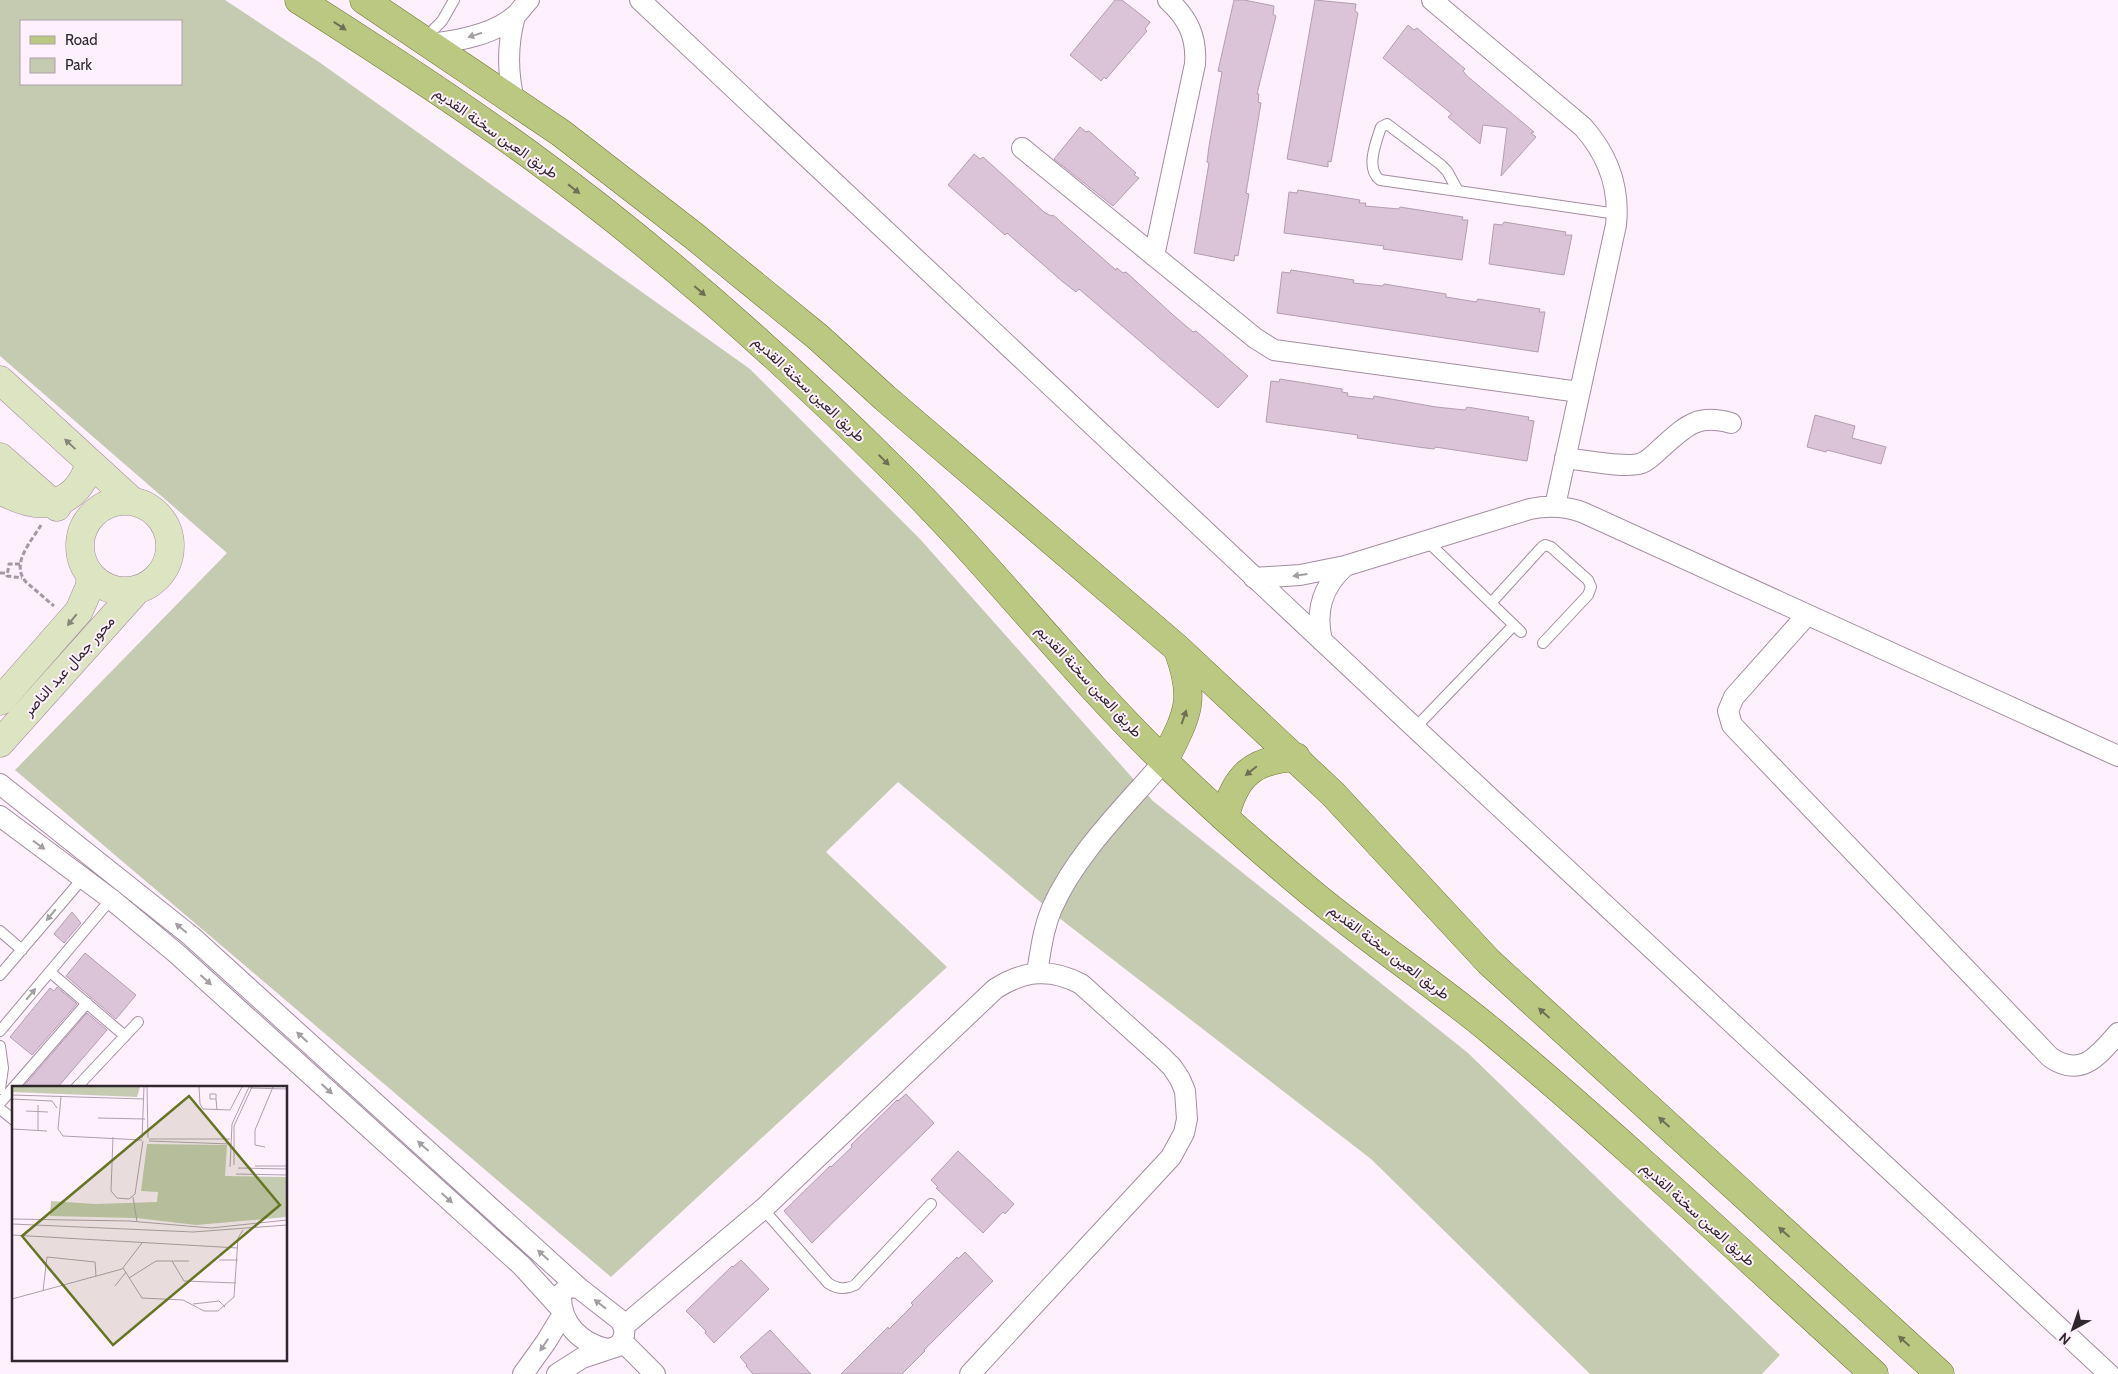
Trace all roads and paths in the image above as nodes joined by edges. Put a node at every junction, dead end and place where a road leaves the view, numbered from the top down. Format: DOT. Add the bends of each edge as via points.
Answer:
graph roads {
  1 [pos="299,0"];
  2 [pos="364,0"];
  3 [pos="454,0"];
  4 [pos="528,0"];
  5 [pos="640,0"];
  6 [pos="1168,0"];
  7 [pos="1432,0"];
  8 [pos="515,16"];
  9 [pos="427,42"];
  10 [pos="514,100"];
  11 [pos="1022,148"];
  12 [pos="1458,191"];
  13 [pos="1617,214"];
  14 [pos="1154,256"];
  15 [pos="0,380"];
  16 [pos="1579,392"];
  17 [pos="1731,424"];
  18 [pos="0,457"];
  19 [pos="1565,458"];
  20 [pos="90,463"];
  21 [pos="0,490"];
  22 [pos="132,501"];
  23 [pos="54,504"];
  24 [pos="1556,506"];
  25 [pos="82,529"];
  26 [pos="1427,541"];
  27 [pos="20,564"];
  28 [pos="1345,566"];
  29 [pos="0,573"];
  30 [pos="7,573"];
  31 [pos="91,576"];
  32 [pos="22,578"];
  33 [pos="1254,578"];
  34 [pos="137,590"];
  35 [pos="1490,603"];
  36 [pos="1807,615"];
  37 [pos="72,620"];
  38 [pos="1322,641"];
  39 [pos="1543,643"];
  40 [pos="1177,648"];
  41 [pos="0,701"];
  42 [pos="1415,728"];
  43 [pos="0,743"];
  44 [pos="2118,756"];
  45 [pos="1296,757"];
  46 [pos="1164,761"];
  47 [pos="0,784"];
  48 [pos="0,816"];
  49 [pos="1225,817"];
  50 [pos="83,878"];
  51 [pos="111,900"];
  52 [pos="0,931"];
  53 [pos="22,950"];
  54 [pos="50,972"];
  55 [pos="1037,972"];
  56 [pos="0,975"];
  57 [pos="86,1003"];
  58 [pos="138,1022"];
  59 [pos="0,1031"];
  60 [pos="2118,1033"];
  61 [pos="124,1036"];
  62 [pos="0,1046"];
  63 [pos="15,1086"];
  64 [pos="78,1086"];
  65 [pos="0,1089"];
  66 [pos="12,1089"];
  67 [pos="0,1103"];
  68 [pos="0,1109"];
  69 [pos="12,1118"];
  70 [pos="932,1204"];
  71 [pos="763,1209"];
  72 [pos="579,1288"];
  73 [pos="563,1312"];
  74 [pos="618,1339"];
  75 [pos="523,1374"];
  76 [pos="557,1374"];
  77 [pos="654,1374"];
  78 [pos="970,1374"];
  79 [pos="1874,1374"];
  80 [pos="1940,1374"];
  81 [pos="2110,1374"];
  1 -- 46 [label="main road, طريق العين سخنة القديم, one-way" via="528,153 656,253 780,360 898,473 1009,593 1079,675"];
  2 -- 9 [label="main road"];
  3 -- 9 [label="lane"];
  4 -- 8 [label="street"];
  5 -- 33 [label="street"];
  6 -- 14 [label="street" via="1189,25 1196,64"];
  7 -- 13 [label="street" via="1583,126 1607,160 1615,186"];
  8 -- 9 [label="street, one-way" via="466,38"];
  8 -- 10 [label="street" via="508,49"];
  9 -- 10 [label="main road"];
  10 -- 40 [label="main road" via="686,230 818,337"];
  11 -- 14 [label="street"];
  12 -- 12 [label="lane" via="1376,177 1372,164 1381,127 1390,125 1433,157 1447,171"];
  12 -- 13 [label="lane"];
  13 -- 16 [label="street"];
  14 -- 16 [label="street" via="1274,350"];
  20 -- 15 [label="main road, one-way"];
  16 -- 19 [label="street"];
  17 -- 19 [label="street" via="1716,419 1688,425 1650,459 1637,464"];
  18 -- 23 [label="main road"];
  19 -- 24 [label="street"];
  20 -- 22 [label="main road"];
  20 -- 23 [label="main road" via="78,488"];
  21 -- 23 [label="main road" via="32,503"];
  22 -- 25 [label="main road" via="102,506"];
  22 -- 34 [label="main road" via="158,516 170,543 162,572"];
  23 -- 25 [label="main road"];
  23 -- 27 [label="path"];
  24 -- 26 [label="street" via="1530,509"];
  24 -- 36 [label="street" via="1584,513"];
  25 -- 31 [label="main road" via="79,549"];
  26 -- 28 [label="street"];
  26 -- 35 [label="lane"];
  27 -- 30 [label="path" via="9,564"];
  27 -- 32 [label="path"];
  28 -- 33 [label="street, one-way" via="1300,575"];
  28 -- 38 [label="street" via="1329,584 1320,606 1318,618"];
  29 -- 30 [label="path"];
  30 -- 32 [label="path" via="8,577"];
  31 -- 34 [label="main road" via="108,588"];
  31 -- 37 [label="main road, محور جمال عبد الناصر" via="85,600"];
  32 -- 37 [label="path"];
  33 -- 38 [label="street"];
  34 -- 43 [label="main road, محور جمال عبد الناصر"];
  35 -- 39 [label="lane" via="1542,547 1551,547 1588,580 1591,587 1588,595"];
  35 -- 42 [label="lane" via="1518,629"];
  36 -- 44 [label="street"];
  36 -- 60 [label="street" via="1730,703 1728,711 1732,725 2050,1057 2070,1066 2085,1063 2098,1055"];
  37 -- 41 [label="main road, محور جمال عبد الناصر"];
  38 -- 42 [label="street"];
  40 -- 45 [label="main road"];
  46 -- 40 [label="main road, one-way" via="1186,715 1190,694"];
  42 -- 81 [label="street"];
  45 -- 49 [label="main road, one-way" via="1275,759 1256,766 1240,780 1230,797"];
  80 -- 45 [label="main road, one-way" via="1489,962"];
  46 -- 49 [label="main road, طريق العين سخنة القديم"];
  46 -- 55 [label="street" via="1098,837 1065,884 1042,938"];
  72 -- 47 [label="street, one-way" via="191,936"];
  48 -- 50 [label="street, one-way"];
  49 -- 79 [label="main road, طريق العين سخنة القديم" via="1315,896 1559,1087"];
  50 -- 51 [label="street"];
  50 -- 53 [label="lane, one-way"];
  51 -- 54 [label="lane"];
  51 -- 73 [label="street, one-way" via="176,953 515,1259"];
  52 -- 53 [label="lane"];
  53 -- 56 [label="lane"];
  54 -- 57 [label="lane"];
  59 -- 54 [label="lane, one-way"];
  55 -- 71 [label="street" via="1022,974 995,988"];
  55 -- 78 [label="street" via="1060,975 1081,984 1167,1062 1185,1091 1188,1119 1171,1157"];
  57 -- 61 [label="lane"];
  57 -- 63 [label="lane"];
  58 -- 61 [label="lane"];
  61 -- 64 [label="lane"];
  62 -- 65 [label="lane" via="3,1068"];
  66 -- 67 [label="lane"];
  68 -- 69 [label="lane"];
  70 -- 71 [label="lane" via="854,1285 844,1288 832,1286"];
  71 -- 74 [label="street"];
  72 -- 73 [label="street" via="568,1287 561,1294"];
  74 -- 72 [label="street, one-way" via="620,1320"];
  73 -- 74 [label="street" via="570,1326 586,1342"];
  73 -- 75 [label="street, one-way"];
  74 -- 76 [label="street"];
  74 -- 77 [label="street"];
}
